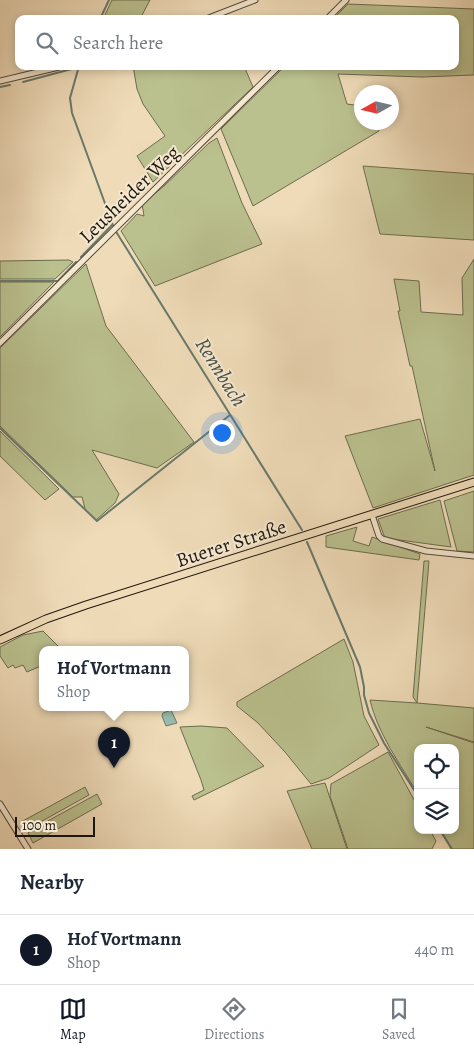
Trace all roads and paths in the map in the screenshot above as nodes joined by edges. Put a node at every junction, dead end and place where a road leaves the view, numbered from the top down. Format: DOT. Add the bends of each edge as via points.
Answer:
graph roads {
  1 [pos="255,0"];
  2 [pos="346,0"];
  3 [pos="216,15"];
  4 [pos="331,15"];
  5 [pos="46,70"];
  6 [pos="275,70"];
  7 [pos="0,81"];
  8 [pos="0,343"];
  9 [pos="474,482"];
  10 [pos="372,515"];
  11 [pos="474,556"];
  12 [pos="0,640"];
  13 [pos="0,804"];
  14 [pos="28,849"];
  1 -- 3 [label="street"];
  2 -- 4 [label="street"];
  5 -- 7 [label="street"];
  6 -- 8 [label="street, Leusheider Weg"];
  9 -- 10 [label="main road, Buerer Straße"];
  10 -- 11 [label="street" via="382,539 426,551"];
  10 -- 12 [label="main road, Buerer Straße" via="46,619"];
  13 -- 14 [label="street"];
}
